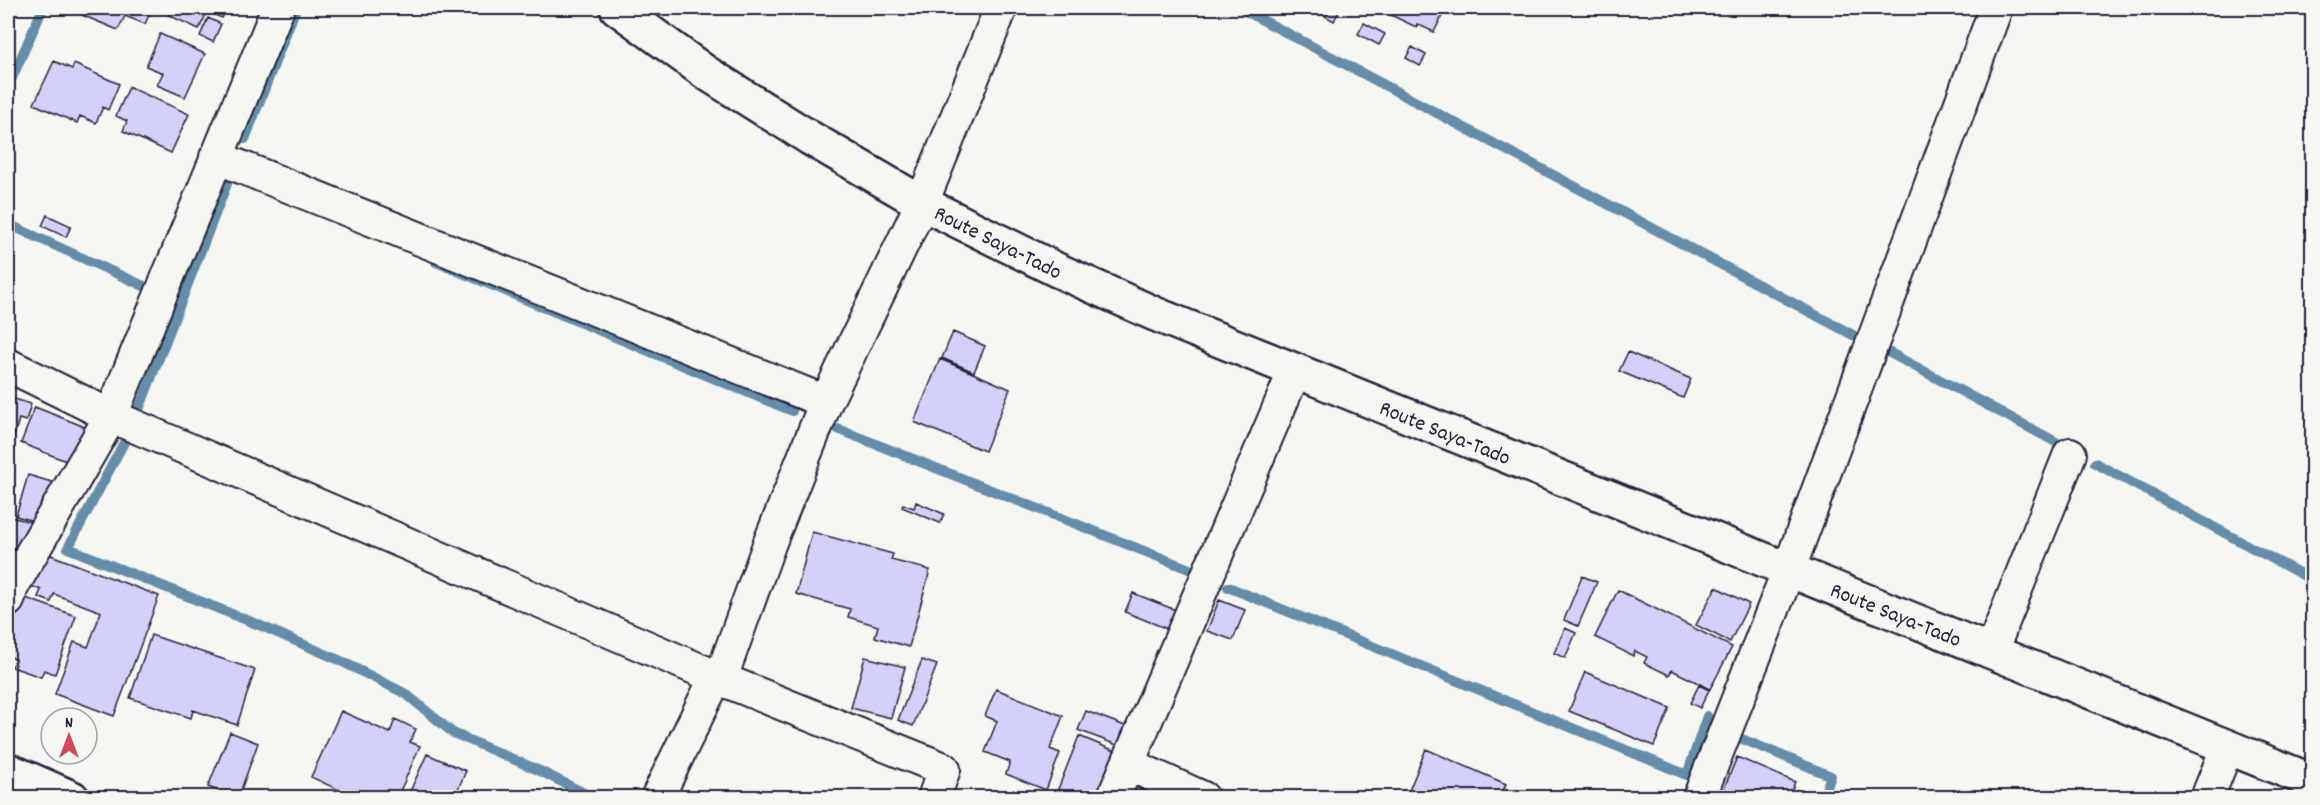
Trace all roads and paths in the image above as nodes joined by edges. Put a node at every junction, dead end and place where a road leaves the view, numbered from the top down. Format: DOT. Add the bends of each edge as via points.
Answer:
graph roads {
  1 [pos="278,8"];
  2 [pos="617,8"];
  3 [pos="1001,8"];
  4 [pos="1996,8"];
  5 [pos="216,157"];
  6 [pos="922,203"];
  7 [pos="8,365"];
  8 [pos="1295,370"];
  9 [pos="826,402"];
  10 [pos="111,416"];
  11 [pos="2070,454"];
  12 [pos="1789,569"];
  13 [pos="9,591"];
  14 [pos="1991,652"];
  15 [pos="718,677"];
  16 [pos="2227,748"];
  17 [pos="1128,764"];
  18 [pos="8,770"];
  19 [pos="2313,781"];
  20 [pos="72,798"];
  21 [pos="657,798"];
  22 [pos="934,798"];
  23 [pos="1113,798"];
  24 [pos="1203,798"];
  25 [pos="1699,798"];
  26 [pos="2207,798"];
  1 -- 5 [label="street"];
  2 -- 6 [label="main road, Route Saya-Tado" via="705,72"];
  3 -- 6 [label="street"];
  4 -- 12 [label="street"];
  5 -- 9 [label="street"];
  5 -- 10 [label="street"];
  6 -- 8 [label="main road, Route Saya-Tado" via="1066,275"];
  6 -- 9 [label="street"];
  7 -- 10 [label="street"];
  8 -- 12 [label="main road, Route Saya-Tado"];
  8 -- 17 [label="street"];
  9 -- 15 [label="street"];
  10 -- 13 [label="street"];
  10 -- 15 [label="street"];
  11 -- 14 [label="street"];
  12 -- 14 [label="main road, Route Saya-Tado"];
  12 -- 25 [label="street"];
  14 -- 16 [label="main road, Route Saya-Tado"];
  15 -- 21 [label="street"];
  15 -- 22 [label="street" via="944,769"];
  16 -- 19 [label="main road, Route Saya-Tado"];
  16 -- 26 [label="street"];
  17 -- 23 [label="street"];
  17 -- 24 [label="street"];
  18 -- 20 [label="main road"];
}
